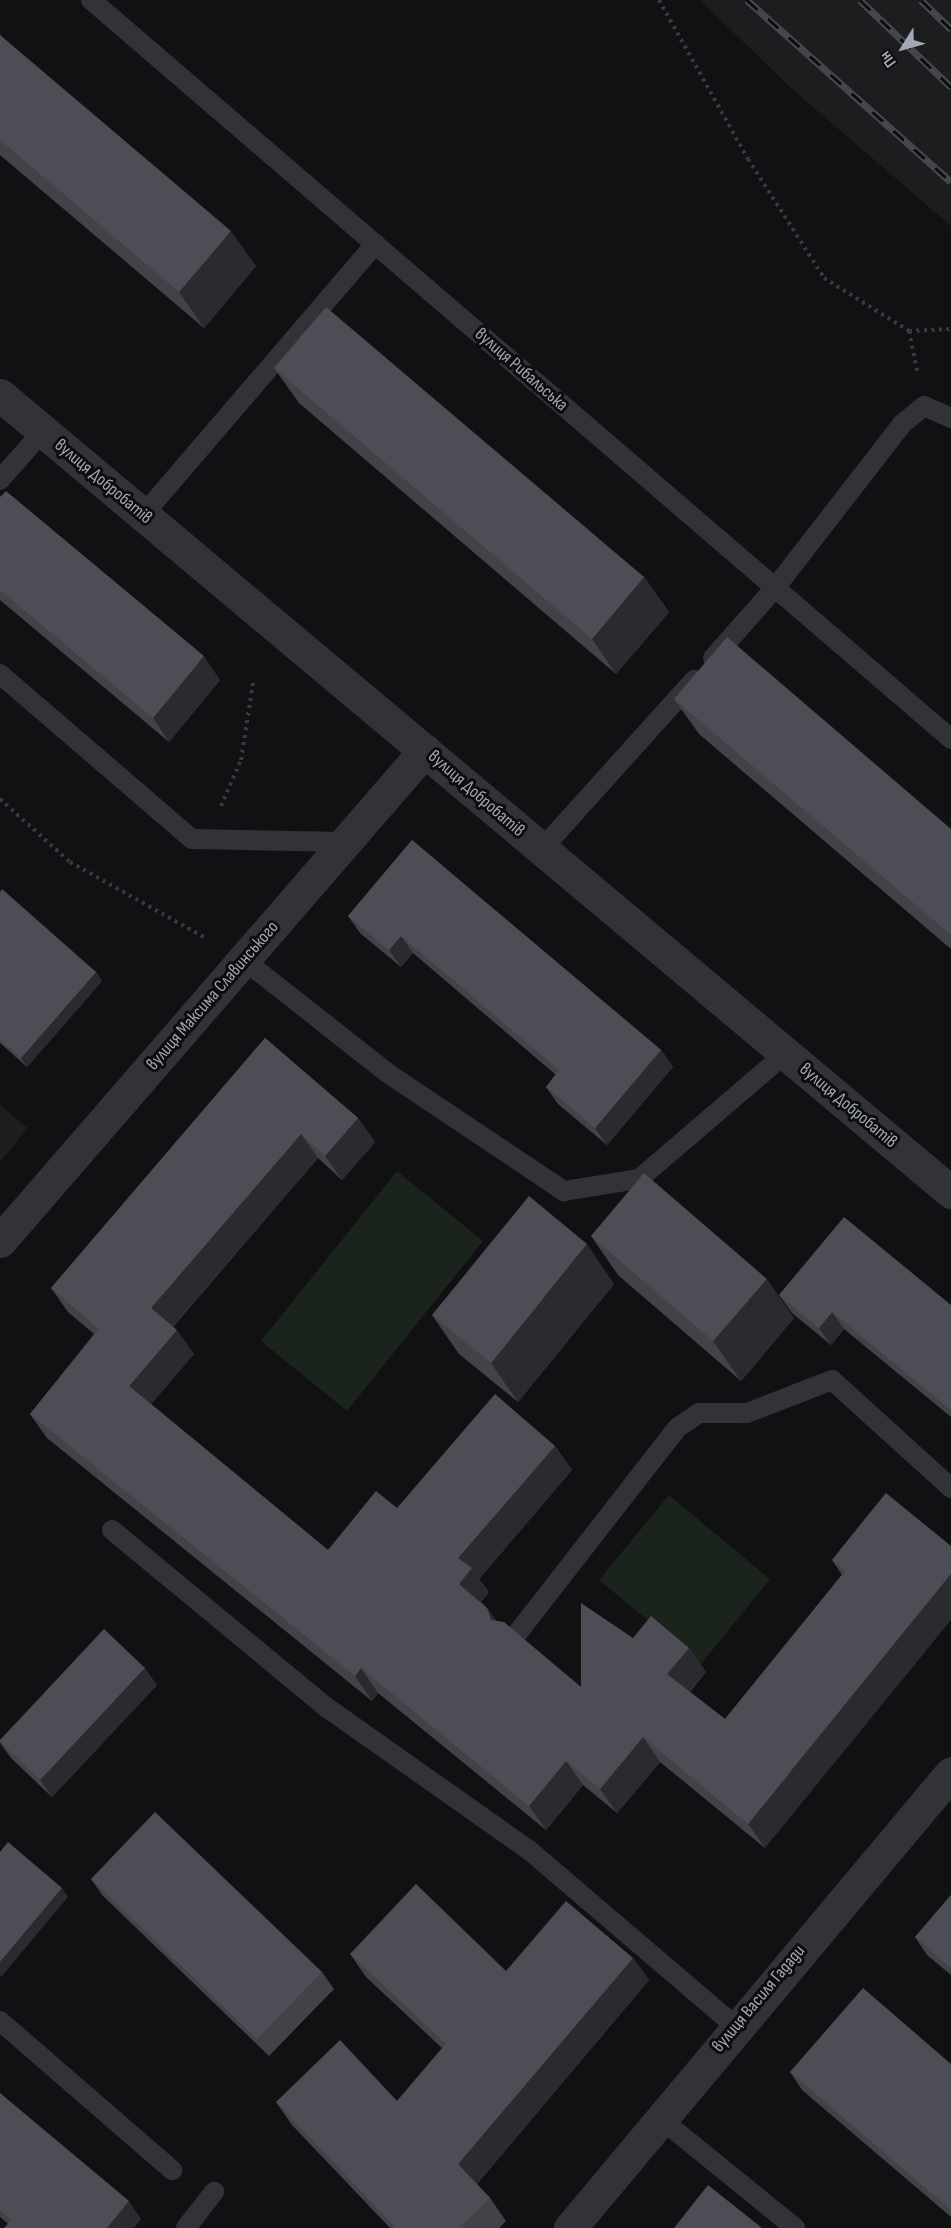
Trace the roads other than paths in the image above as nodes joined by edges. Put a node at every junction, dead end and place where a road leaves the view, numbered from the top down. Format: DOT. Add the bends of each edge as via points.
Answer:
graph roads {
  1 [pos="91,0"];
  2 [pos="375,244"];
  3 [pos="0,395"];
  4 [pos="951,418"];
  5 [pos="43,431"];
  6 [pos="0,480"];
  7 [pos="143,515"];
  8 [pos="775,588"];
  9 [pos="0,674"];
  10 [pos="951,739"];
  11 [pos="425,750"];
  12 [pos="346,842"];
  13 [pos="541,850"];
  14 [pos="244,960"];
  15 [pos="786,1053"];
  16 [pos="951,1192"];
  17 [pos="0,1241"];
  18 [pos="951,1488"];
  19 [pos="112,1530"];
  20 [pos="516,1635"];
  21 [pos="951,1773"];
  22 [pos="0,2021"];
  23 [pos="735,2026"];
  24 [pos="661,2119"];
  25 [pos="172,2170"];
  26 [pos="214,2192"];
  27 [pos="186,2228"];
  28 [pos="570,2228"];
  29 [pos="795,2228"];
  1 -- 2 [label="lane, вулиця Рибальська"];
  2 -- 7 [label="lane"];
  2 -- 8 [label="lane, вулиця Рибальська"];
  3 -- 5 [label="street, вулиця Добробатів"];
  4 -- 8 [label="lane" via="924,406 902,424"];
  5 -- 6 [label="lane"];
  5 -- 7 [label="street, вулиця Добробатів"];
  7 -- 11 [label="street, вулиця Добробатів"];
  8 -- 10 [label="lane, вулиця Рибальська"];
  8 -- 13 [label="lane"];
  9 -- 12 [label="lane" via="192,839"];
  11 -- 12 [label="street, вулиця Максима Славинського"];
  11 -- 13 [label="street, вулиця Добробатів"];
  12 -- 14 [label="street, вулиця Максима Славинського"];
  13 -- 15 [label="street, вулиця Добробатів"];
  14 -- 15 [label="lane" via="389,1074 564,1191 639,1179"];
  14 -- 17 [label="street, вулиця Максима Славинського"];
  15 -- 16 [label="street, вулиця Добробатів"];
  18 -- 20 [label="lane" via="832,1380 747,1413 699,1413 677,1428"];
  19 -- 23 [label="lane" via="326,1707 529,1850"];
  21 -- 23 [label="street, вулиця Василя Гадади"];
  22 -- 25 [label="lane"];
  23 -- 24 [label="street, вулиця Василя Гадади"];
  24 -- 28 [label="street, вулиця Василя Гадади"];
  24 -- 29 [label="lane"];
  26 -- 27 [label="lane"];
}
